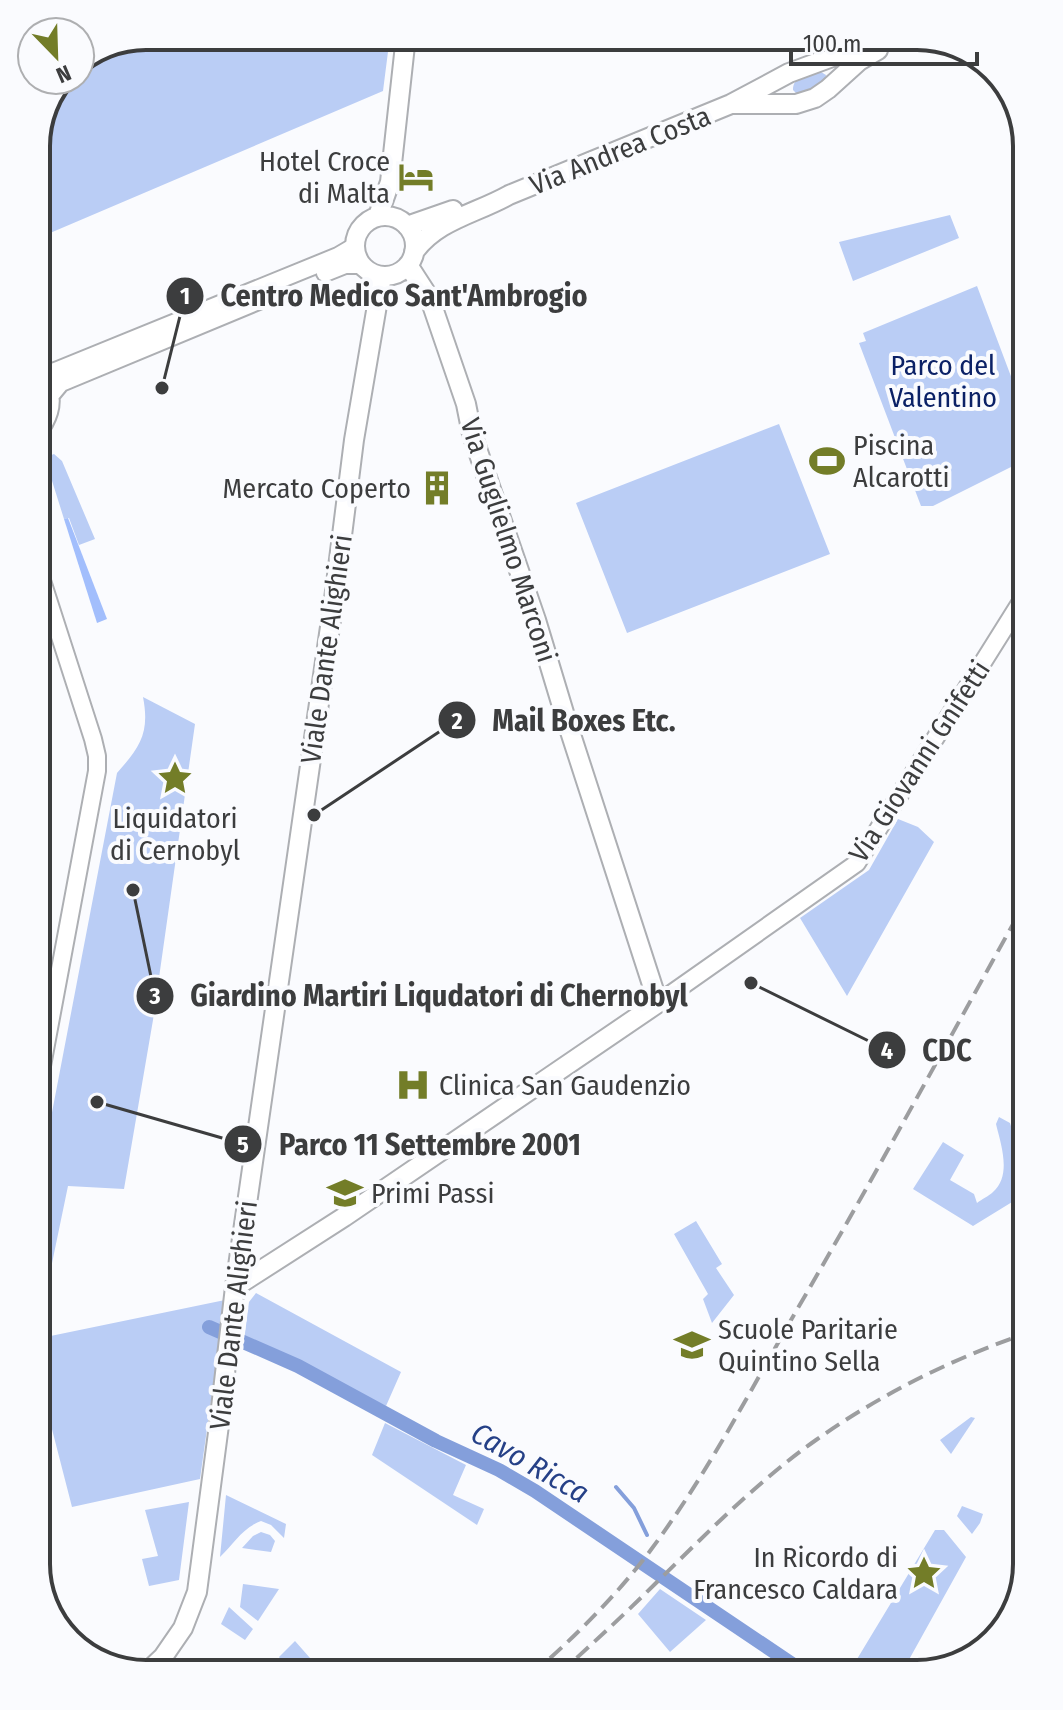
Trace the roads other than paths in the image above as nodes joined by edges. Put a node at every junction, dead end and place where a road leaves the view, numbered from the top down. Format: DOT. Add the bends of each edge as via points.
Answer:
graph roads {
  1 [pos="404,50"];
  2 [pos="853,50"];
  3 [pos="877,50"];
  4 [pos="843,53"];
  5 [pos="819,62"];
  6 [pos="789,73"];
  7 [pos="839,79"];
  8 [pos="731,104"];
  9 [pos="796,104"];
  10 [pos="390,182"];
  11 [pos="509,195"];
  12 [pos="378,216"];
  13 [pos="404,223"];
  14 [pos="355,246"];
  15 [pos="411,258"];
  16 [pos="361,265"];
  17 [pos="382,276"];
  18 [pos="50,371"];
  19 [pos="50,392"];
  20 [pos="51,395"];
  21 [pos="50,414"];
  22 [pos="50,605"];
  23 [pos="1013,614"];
  24 [pos="658,1003"];
  25 [pos="50,1023"];
  26 [pos="235,1287"];
  27 [pos="160,1660"];
  1 -- 10 [label="main road"];
  2 -- 4 [label="main road"];
  3 -- 7 [label="main road"];
  4 -- 5 [label="main road"];
  4 -- 7 [label="main road"];
  5 -- 6 [label="main road, Via Andrea Costa"];
  5 -- 7 [label="main road"];
  6 -- 8 [label="main road, Via Andrea Costa"];
  6 -- 9 [label="main road" via="785,91"];
  7 -- 9 [label="main road" via="815,98"];
  8 -- 9 [label="main road, Via Andrea Costa"];
  8 -- 11 [label="main road, Via Andrea Costa"];
  10 -- 12 [label="main road"];
  10 -- 13 [label="main road"];
  11 -- 13 [label="main road, Via Andrea Costa" via="483,197"];
  11 -- 15 [label="main road, Via Andrea Costa" via="443,225 424,238"];
  12 -- 13 [label="main road"];
  12 -- 14 [label="main road" via="360,228"];
  13 -- 15 [label="main road" via="414,240"];
  14 -- 16 [label="main road"];
  14 -- 18 [label="street"];
  15 -- 17 [label="main road" via="396,274"];
  15 -- 24 [label="main road, Via Guglielmo Marconi" via="466,404"];
  16 -- 17 [label="main road"];
  16 -- 20 [label="street" via="345,265 61,383"];
  17 -- 26 [label="main road, Viale Dante Alighieri" via="355,432"];
  19 -- 20 [label="street"];
  20 -- 21 [label="street"];
  22 -- 25 [label="street" via="93,739 97,771"];
  23 -- 24 [label="street, Via Giovanni Gnifetti" via="857,863"];
  24 -- 26 [label="main road, Via Giovanni Gnifetti"];
  26 -- 27 [label="main road, Viale Dante Alighieri" via="197,1592 183,1628"];
}
